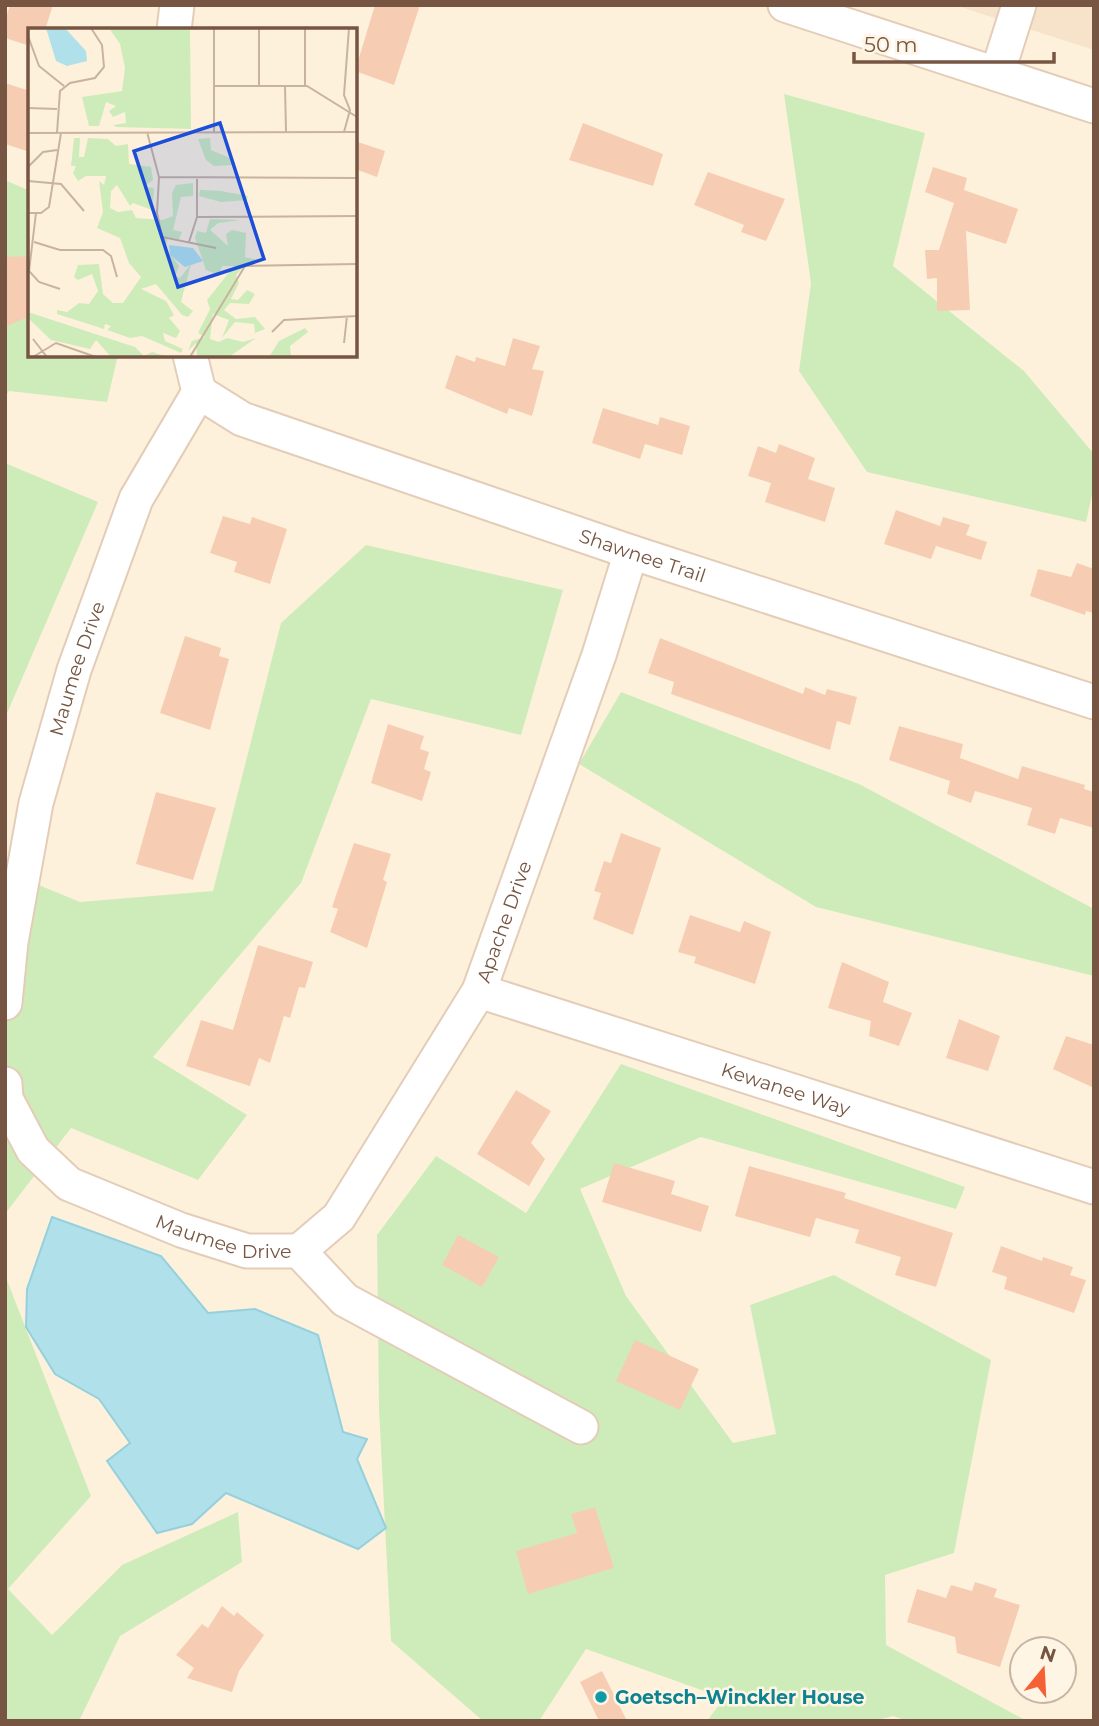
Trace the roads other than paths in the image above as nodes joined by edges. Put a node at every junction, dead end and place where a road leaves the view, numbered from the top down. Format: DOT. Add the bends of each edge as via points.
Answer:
graph roads {
  1 [pos="177,5"];
  2 [pos="785,5"];
  3 [pos="1019,5"];
  4 [pos="174,28"];
  5 [pos="997,74"];
  6 [pos="1094,106"];
  7 [pos="190,357"];
  8 [pos="199,392"];
  9 [pos="631,552"];
  10 [pos="1094,702"];
  11 [pos="479,990"];
  12 [pos="5,1003"];
  13 [pos="5,1084"];
  14 [pos="1094,1187"];
  15 [pos="299,1251"];
  16 [pos="581,1427"];
  1 -- 4 [label="street"];
  2 -- 5 [label="street"];
  3 -- 5 [label="street"];
  5 -- 6 [label="street"];
  7 -- 8 [label="street"];
  8 -- 9 [label="street, Shawnee Trail" via="242,419"];
  8 -- 12 [label="street, Maumee Drive" via="136,499 74,670 36,803"];
  9 -- 10 [label="street, Shawnee Trail"];
  9 -- 11 [label="street, Apache Drive" via="599,655"];
  11 -- 14 [label="street, Kewanee Way"];
  11 -- 15 [label="street, Apache Drive" via="339,1217"];
  13 -- 15 [label="street, Maumee Drive" via="6,1099 33,1150 69,1184 181,1230 247,1251"];
  15 -- 16 [label="street, Maumee Drive" via="345,1300"];
}
